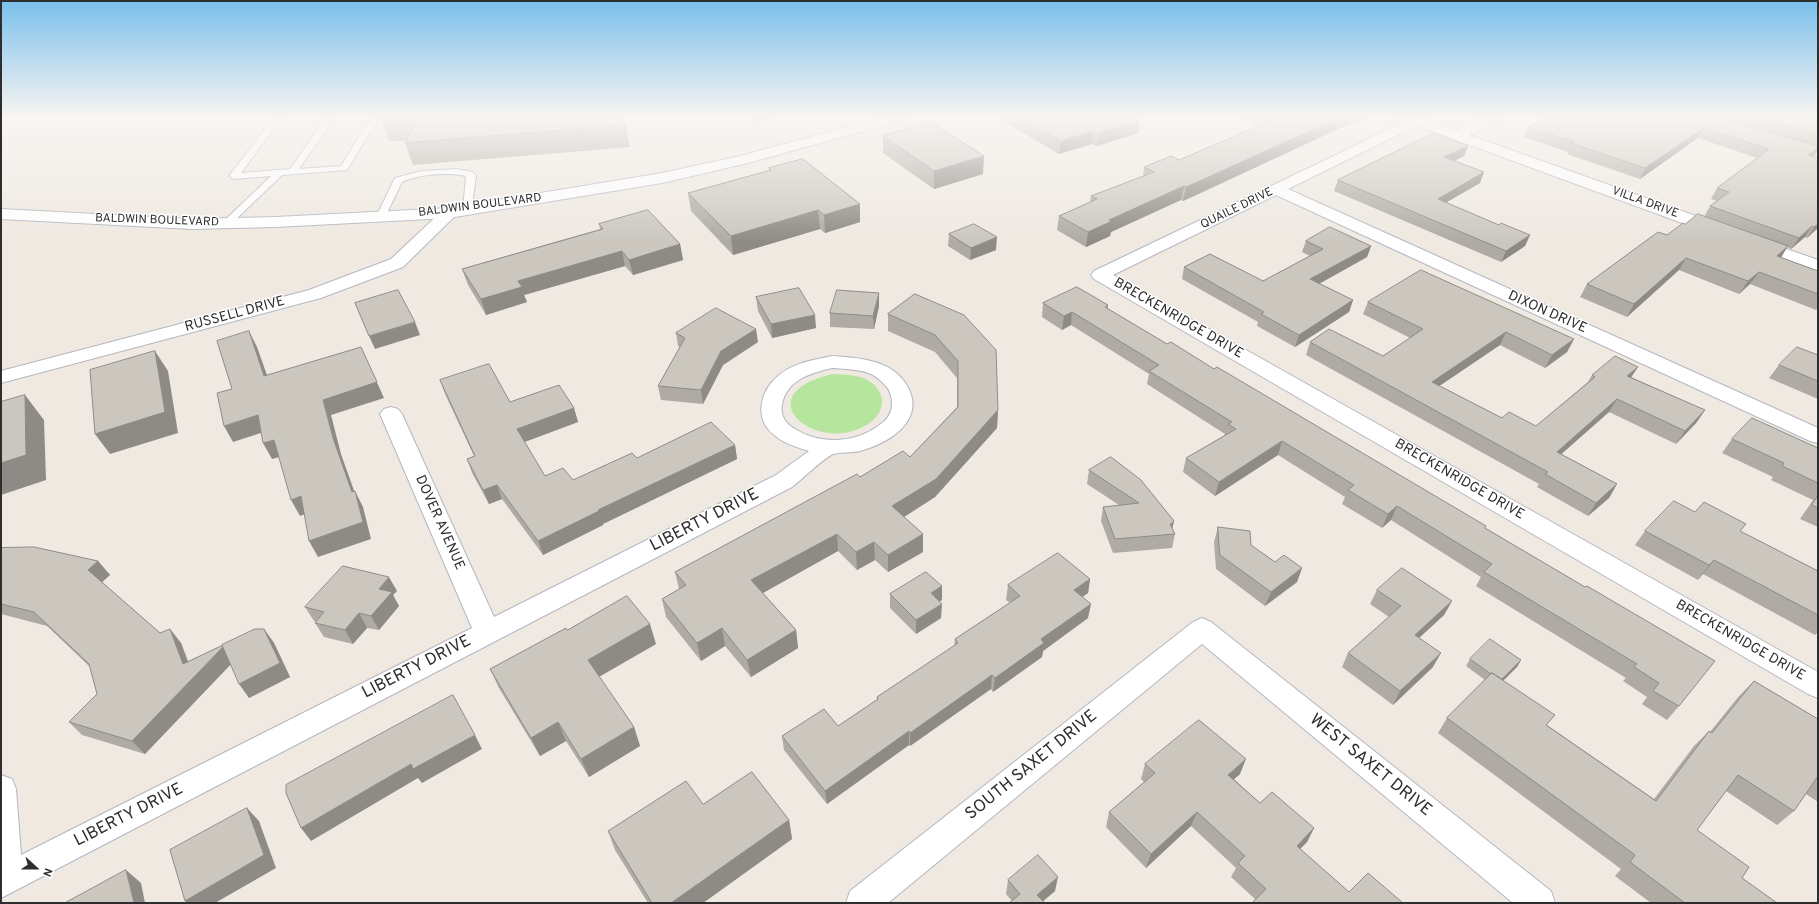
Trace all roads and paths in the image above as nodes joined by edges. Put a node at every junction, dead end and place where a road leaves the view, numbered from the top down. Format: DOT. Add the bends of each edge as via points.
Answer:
graph roads {
  1 [pos="247,158"];
  2 [pos="302,158"];
  3 [pos="350,158"];
  4 [pos="750,158"];
  5 [pos="1336,158"];
  6 [pos="1521,158"];
  7 [pos="280,172"];
  8 [pos="293,172"];
  9 [pos="1277,190"];
  10 [pos="468,210"];
  11 [pos="449,213"];
  12 [pos="1,214"];
  13 [pos="381,217"];
  14 [pos="227,223"];
  15 [pos="1818,266"];
  16 [pos="1100,275"];
  17 [pos="1,377"];
  18 [pos="391,414"];
  19 [pos="1818,436"];
  20 [pos="828,447"];
  21 [pos="1202,629"];
  22 [pos="487,632"];
  23 [pos="1818,686"];
  24 [pos="1,789"];
  25 [pos="3,881"];
  26 [pos="862,903"];
  27 [pos="1539,903"];
  1 -- 7 [label="lane" via="234,176"];
  2 -- 8 [label="lane"];
  3 -- 8 [label="lane" via="344,168"];
  4 -- 10 [label="street, BALDWIN BOULEVARD" via="677,175"];
  5 -- 9 [label="street, QUAILE DRIVE"];
  6 -- 15 [label="street, VILLA DRIVE"];
  7 -- 8 [label="lane"];
  7 -- 14 [label="lane"];
  9 -- 16 [label="street, QUAILE DRIVE"];
  9 -- 19 [label="street, DIXON DRIVE"];
  10 -- 11 [label="street, BALDWIN BOULEVARD"];
  10 -- 13 [label="lane" via="470,174 460,172 417,175 398,180"];
  11 -- 13 [label="street, BALDWIN BOULEVARD"];
  11 -- 17 [label="street, RUSSELL DRIVE" via="397,263 315,294"];
  12 -- 14 [label="street, BALDWIN BOULEVARD" via="192,224"];
  13 -- 14 [label="street, BALDWIN BOULEVARD"];
  16 -- 23 [label="street, BRECKENRIDGE DRIVE"];
  18 -- 22 [label="street, DOVER AVENUE"];
  20 -- 20 [label="street" via="857,445 882,434 899,419 904,401 898,384 881,371 858,363 832,362 806,368 785,379 772,395 770,413 780,429 800,442"];
  20 -- 22 [label="street, LIBERTY DRIVE" via="784,481"];
  21 -- 26 [label="street, SOUTH SAXET DRIVE"];
  21 -- 27 [label="street, WEST SAXET DRIVE"];
  22 -- 25 [label="street, LIBERTY DRIVE"];
  24 -- 25 [label="street"];
}
